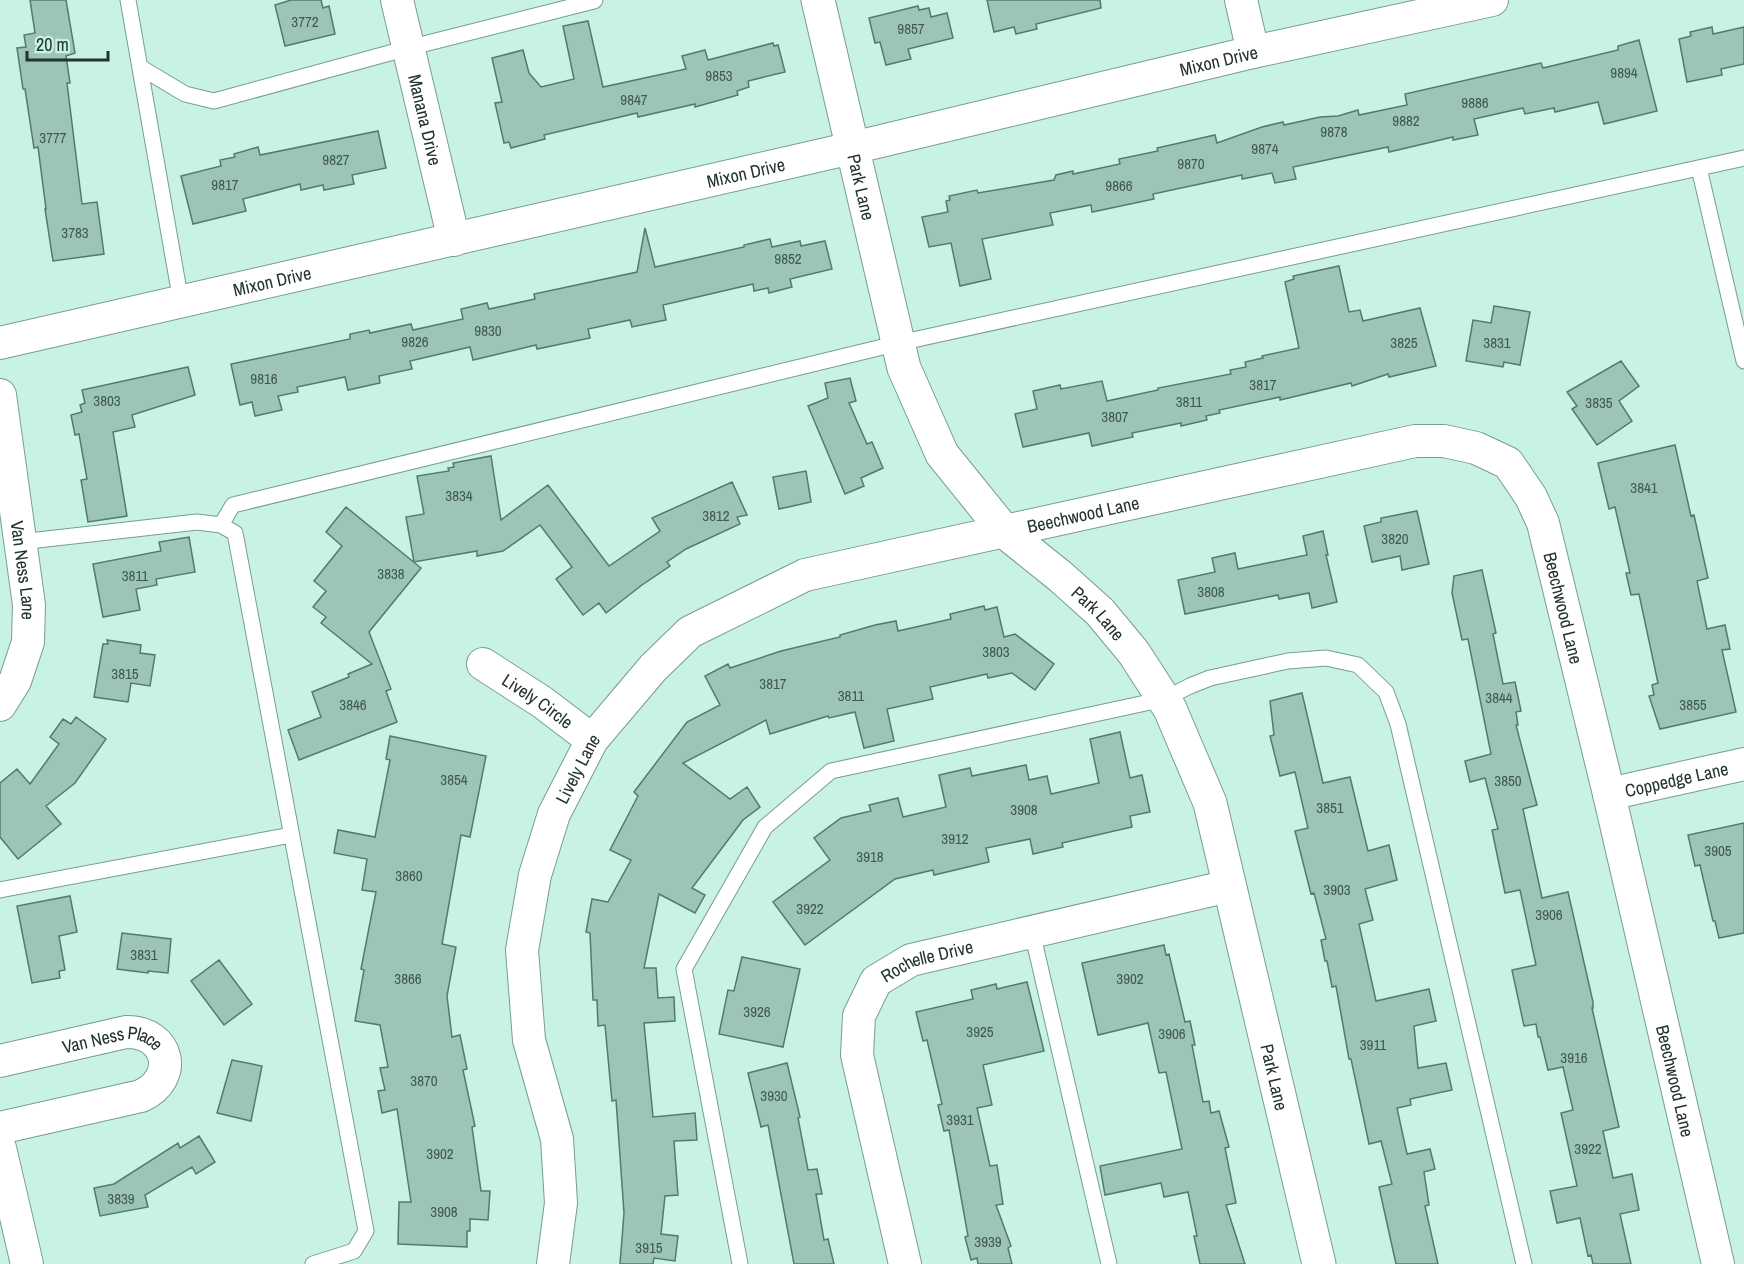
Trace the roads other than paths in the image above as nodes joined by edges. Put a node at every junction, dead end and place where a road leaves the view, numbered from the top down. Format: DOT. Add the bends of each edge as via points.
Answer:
graph roads {
  1 [pos="128,0"];
  2 [pos="397,0"];
  3 [pos="596,0"];
  4 [pos="818,0"];
  5 [pos="1240,0"];
  6 [pos="1492,0"];
  7 [pos="408,48"];
  8 [pos="1252,52"];
  9 [pos="140,67"];
  10 [pos="852,148"];
  11 [pos="1744,158"];
  12 [pos="1699,168"];
  13 [pos="454,240"];
  14 [pos="181,302"];
  15 [pos="0,343"];
  16 [pos="899,343"];
  17 [pos="1744,361"];
  18 [pos="0,395"];
  19 [pos="221,525"];
  20 [pos="1005,532"];
  21 [pos="16,538"];
  22 [pos="483,664"];
  23 [pos="1164,699"];
  24 [pos="0,705"];
  25 [pos="592,740"];
  26 [pos="1744,764"];
  27 [pos="1609,794"];
  28 [pos="291,835"];
  29 [pos="1229,886"];
  30 [pos="0,890"];
  31 [pos="1032,932"];
  32 [pos="0,1061"];
  33 [pos="0,1128"];
  34 [pos="0,1148"];
  35 [pos="27,1264"];
  36 [pos="313,1264"];
  37 [pos="554,1264"];
  38 [pos="740,1264"];
  39 [pos="905,1264"];
  40 [pos="1110,1264"];
  41 [pos="1319,1264"];
  42 [pos="1524,1264"];
  43 [pos="1718,1264"];
  1 -- 9 [label="lane"];
  2 -- 7 [label="street, Manana Drive"];
  3 -- 7 [label="lane"];
  4 -- 10 [label="street, Park Lane"];
  5 -- 8 [label="street"];
  6 -- 8 [label="street, Mixon Drive"];
  7 -- 9 [label="lane" via="214,101 185,94"];
  7 -- 13 [label="street, Manana Drive"];
  8 -- 10 [label="street, Mixon Drive"];
  9 -- 14 [label="lane"];
  10 -- 13 [label="street, Mixon Drive"];
  10 -- 16 [label="street, Park Lane"];
  11 -- 12 [label="lane"];
  12 -- 16 [label="lane"];
  12 -- 17 [label="lane"];
  13 -- 14 [label="street, Mixon Drive"];
  14 -- 15 [label="street, Mixon Drive"];
  16 -- 19 [label="lane" via="232,505"];
  16 -- 20 [label="street, Park Lane" via="904,368 942,454"];
  18 -- 21 [label="street, Van Ness Lane"];
  19 -- 21 [label="lane" via="197,522"];
  19 -- 28 [label="lane" via="235,533"];
  20 -- 23 [label="street, Park Lane" via="1100,612 1134,653"];
  20 -- 25 [label="street, Lively Lane" via="805,575 690,632 653,668"];
  20 -- 27 [label="street, Beechwood Lane" via="1415,441 1444,441 1476,448 1508,463 1543,523"];
  21 -- 24 [label="street, Van Ness Lane" via="29,605 28,642 15,681"];
  22 -- 25 [label="street, Lively Circle"];
  23 -- 29 [label="street, Park Lane" via="1210,803"];
  23 -- 38 [label="lane" via="831,771 765,827 684,969"];
  23 -- 42 [label="lane" via="1210,678 1288,661 1326,658 1358,665 1386,692 1408,765"];
  25 -- 37 [label="street, Lively Lane" via="554,814 535,875 522,950 529,1040 557,1139 561,1203"];
  26 -- 27 [label="street, Coppedge Lane"];
  27 -- 43 [label="street, Beechwood Lane"];
  28 -- 30 [label="lane"];
  28 -- 36 [label="lane" via="366,1231 354,1251"];
  29 -- 31 [label="street, Rochelle Drive"];
  29 -- 41 [label="street, Park Lane"];
  31 -- 39 [label="street, Rochelle Drive" via="911,960 876,981 859,1017 857,1055"];
  31 -- 40 [label="lane"];
  32 -- 33 [label="street, Van Ness Place" via="137,1031 157,1042 165,1062 159,1083 141,1096"];
  34 -- 35 [label="street"];
}
